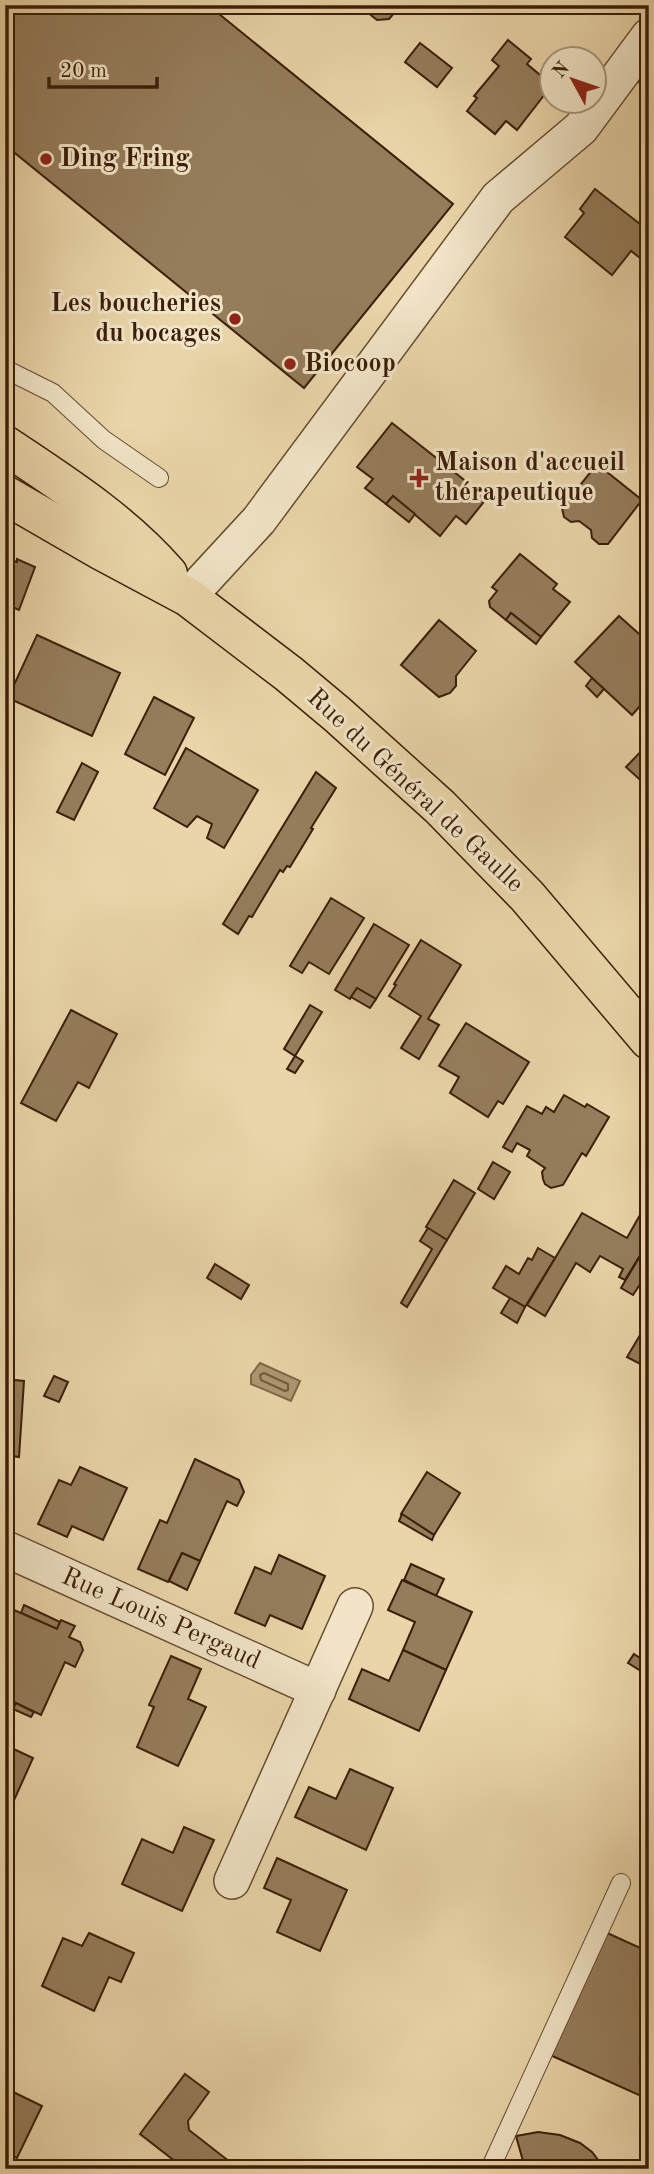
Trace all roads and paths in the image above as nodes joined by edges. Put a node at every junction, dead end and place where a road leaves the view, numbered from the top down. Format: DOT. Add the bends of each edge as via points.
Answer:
graph roads {
  1 [pos="649,36"];
  2 [pos="5,369"];
  3 [pos="5,445"];
  4 [pos="159,478"];
  5 [pos="5,495"];
  6 [pos="188,597"];
  7 [pos="649,1040"];
  8 [pos="5,1552"];
  9 [pos="355,1606"];
  10 [pos="318,1690"];
  11 [pos="232,1881"];
  12 [pos="621,1883"];
  13 [pos="490,2169"];
  1 -- 6 [label="street" via="581,128 498,198 259,520"];
  2 -- 4 [label="lane" via="53,393 96,433"];
  3 -- 6 [label="main road, Rue du Général de Gaulle" via="113,520 156,559"];
  5 -- 6 [label="main road, Rue du Général de Gaulle"];
  6 -- 7 [label="main road, Rue du Général de Gaulle" via="338,715 440,807 559,932"];
  8 -- 10 [label="street, Rue Louis Pergaud"];
  9 -- 10 [label="street"];
  10 -- 11 [label="street"];
  12 -- 13 [label="lane"];
}
